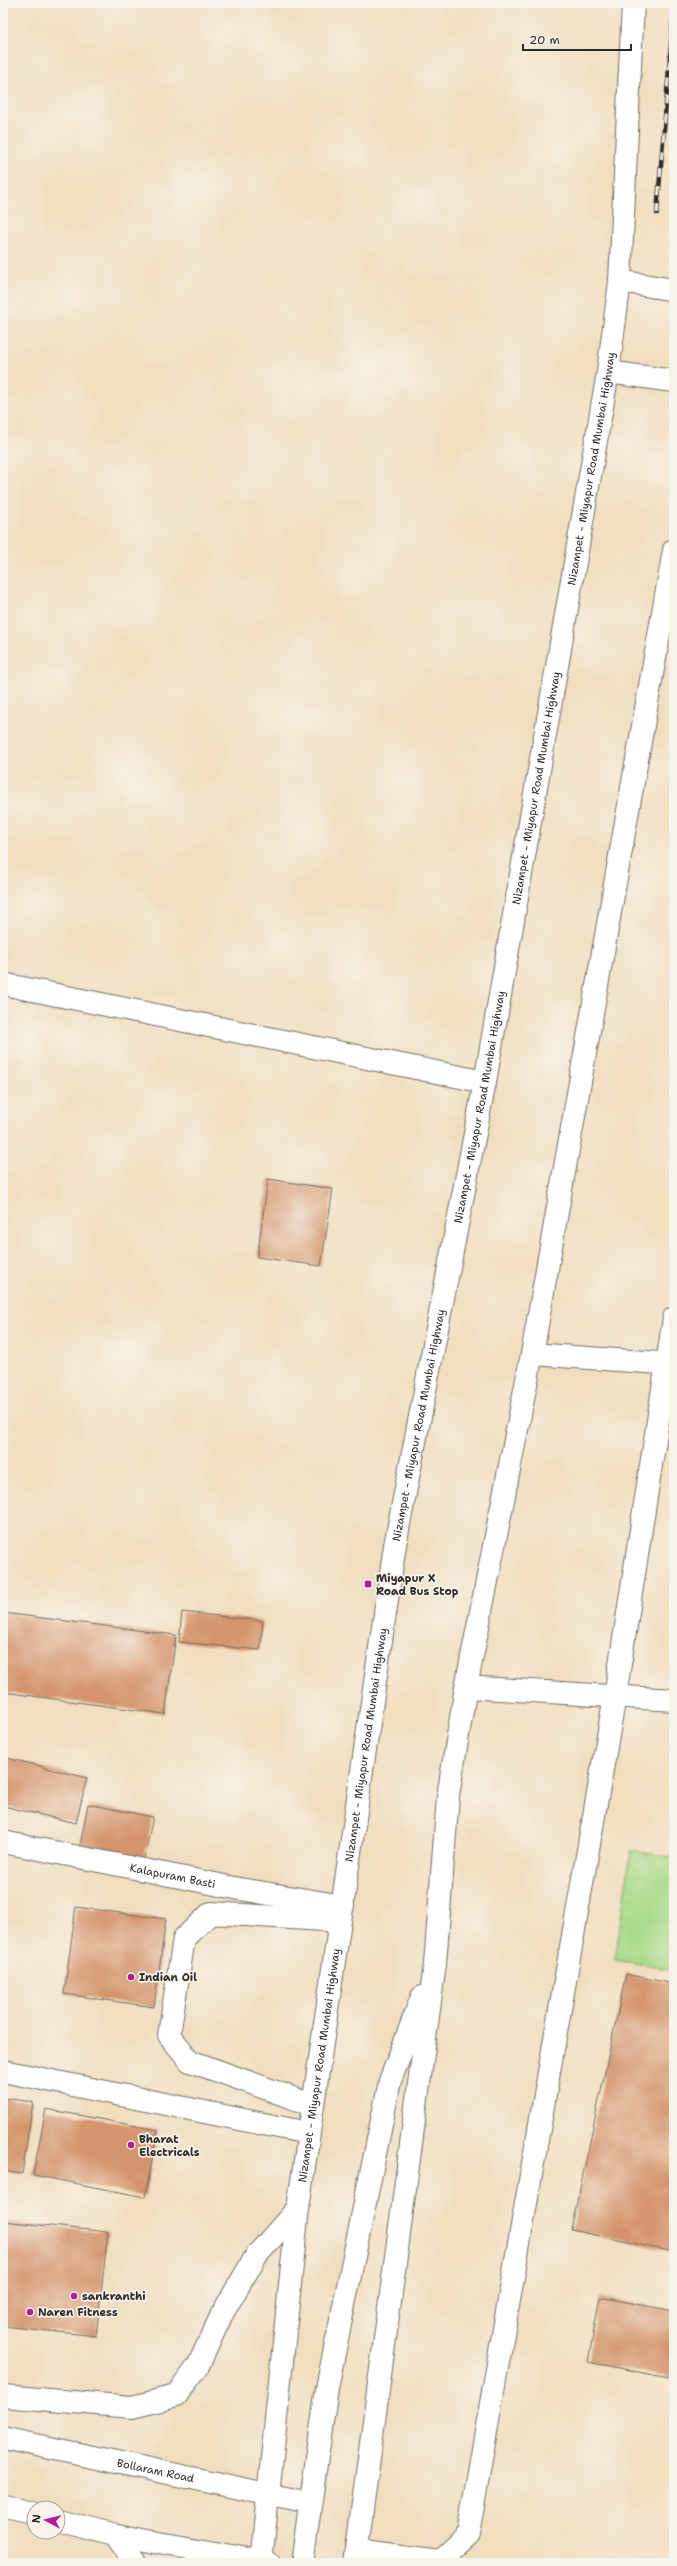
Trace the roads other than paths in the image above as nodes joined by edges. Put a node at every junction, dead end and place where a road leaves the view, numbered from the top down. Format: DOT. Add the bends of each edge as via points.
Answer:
graph roads {
  1 [pos="632,3"];
  2 [pos="620,281"];
  3 [pos="674,290"];
  4 [pos="608,372"];
  5 [pos="674,381"];
  6 [pos="674,550"];
  7 [pos="3,984"];
  8 [pos="485,1082"];
  9 [pos="674,1318"];
  10 [pos="532,1354"];
  11 [pos="670,1363"];
  12 [pos="466,1687"];
  13 [pos="615,1696"];
  14 [pos="674,1700"];
  15 [pos="3,1842"];
  16 [pos="342,1913"];
  17 [pos="435,1964"];
  18 [pos="3,2071"];
  19 [pos="312,2105"];
  20 [pos="308,2133"];
  21 [pos="298,2208"];
  22 [pos="3,2396"];
  23 [pos="3,2438"];
  24 [pos="268,2495"];
  25 [pos="309,2503"];
  26 [pos="3,2506"];
  27 [pos="26,2512"];
  28 [pos="66,2522"];
  29 [pos="116,2535"];
  30 [pos="356,2557"];
  31 [pos="264,2562"];
  32 [pos="135,2563"];
  33 [pos="302,2563"];
  1 -- 2 [label="main road, Nizampet - Miyapur Road Mumbai Highway"];
  2 -- 3 [label="main road"];
  2 -- 4 [label="main road, Nizampet - Miyapur Road Mumbai Highway"];
  4 -- 5 [label="main road"];
  4 -- 8 [label="main road, Nizampet - Miyapur Road Mumbai Highway"];
  6 -- 10 [label="main road"];
  7 -- 8 [label="main road"];
  8 -- 16 [label="main road, Nizampet - Miyapur Road Mumbai Highway" via="395,1545"];
  9 -- 11 [label="main road"];
  10 -- 11 [label="main road"];
  10 -- 12 [label="main road"];
  11 -- 13 [label="main road"];
  12 -- 13 [label="main road"];
  12 -- 17 [label="main road" via="448,1796"];
  13 -- 14 [label="main road"];
  13 -- 30 [label="main road" via="468,2534 439,2561"];
  15 -- 16 [label="main road, Kalapuram Basti" via="240,1889"];
  16 -- 19 [label="main road, Nizampet - Miyapur Road Mumbai Highway"];
  16 -- 19 [label="main road" via="211,1913 184,1938 169,2035 190,2061"];
  17 -- 25 [label="main road" via="390,2081 326,2388"];
  17 -- 30 [label="main road"];
  18 -- 20 [label="main road"];
  19 -- 20 [label="main road, Nizampet - Miyapur Road Mumbai Highway"];
  20 -- 21 [label="main road, Nizampet - Miyapur Road Mumbai Highway"];
  21 -- 22 [label="main road" via="256,2256 222,2314 198,2366 176,2396 132,2407"];
  21 -- 24 [label="main road, Nizampet - Miyapur Road Mumbai Highway"];
  23 -- 24 [label="main road, Bollaram Road"];
  24 -- 25 [label="main road, Bollaram Road"];
  24 -- 31 [label="main road, Nizampet - Miyapur Road Mumbai Highway"];
  25 -- 33 [label="main road"];
  26 -- 27 [label="main road"];
  28 -- 29 [label="main road"];
  29 -- 31 [label="main road"];
  29 -- 32 [label="main road"];
}
